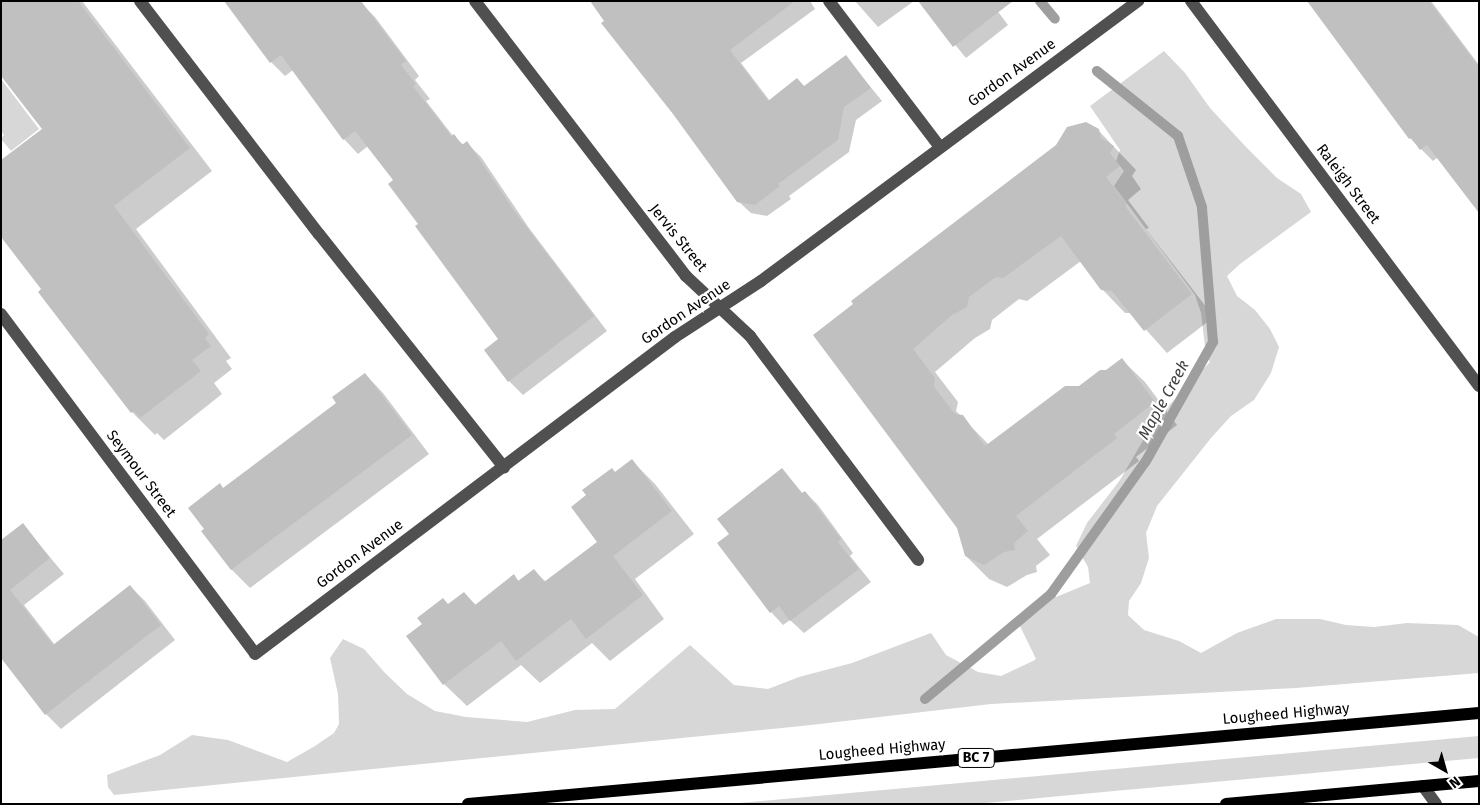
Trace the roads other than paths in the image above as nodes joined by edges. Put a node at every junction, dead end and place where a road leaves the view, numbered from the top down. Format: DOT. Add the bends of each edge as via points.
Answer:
graph roads {
  1 [pos="140,1"];
  2 [pos="475,1"];
  3 [pos="828,1"];
  4 [pos="1138,1"];
  5 [pos="1191,1"];
  6 [pos="939,146"];
  7 [pos="720,308"];
  8 [pos="1,314"];
  9 [pos="1479,386"];
  10 [pos="504,468"];
  11 [pos="918,560"];
  12 [pos="255,654"];
  13 [pos="1479,713"];
  14 [pos="1479,780"];
  15 [pos="1423,786"];
  16 [pos="468,804"];
  17 [pos="1226,804"];
  18 [pos="1436,804"];
  1 -- 10 [label="street"];
  2 -- 7 [label="street, Jervis Street" via="686,276"];
  3 -- 6 [label="street"];
  4 -- 6 [label="street, Gordon Avenue"];
  5 -- 9 [label="street, Raleigh Street"];
  6 -- 7 [label="street, Gordon Avenue"];
  7 -- 10 [label="street, Gordon Avenue" via="674,337"];
  7 -- 11 [label="street, Jervis Street" via="750,336"];
  8 -- 12 [label="street, Seymour Street"];
  10 -- 12 [label="street, Gordon Avenue"];
  13 -- 16 [label="main road, Lougheed Highway / BC 7"];
  14 -- 15 [label="main road"];
  15 -- 17 [label="main road"];
  15 -- 18 [label="street"];
}
